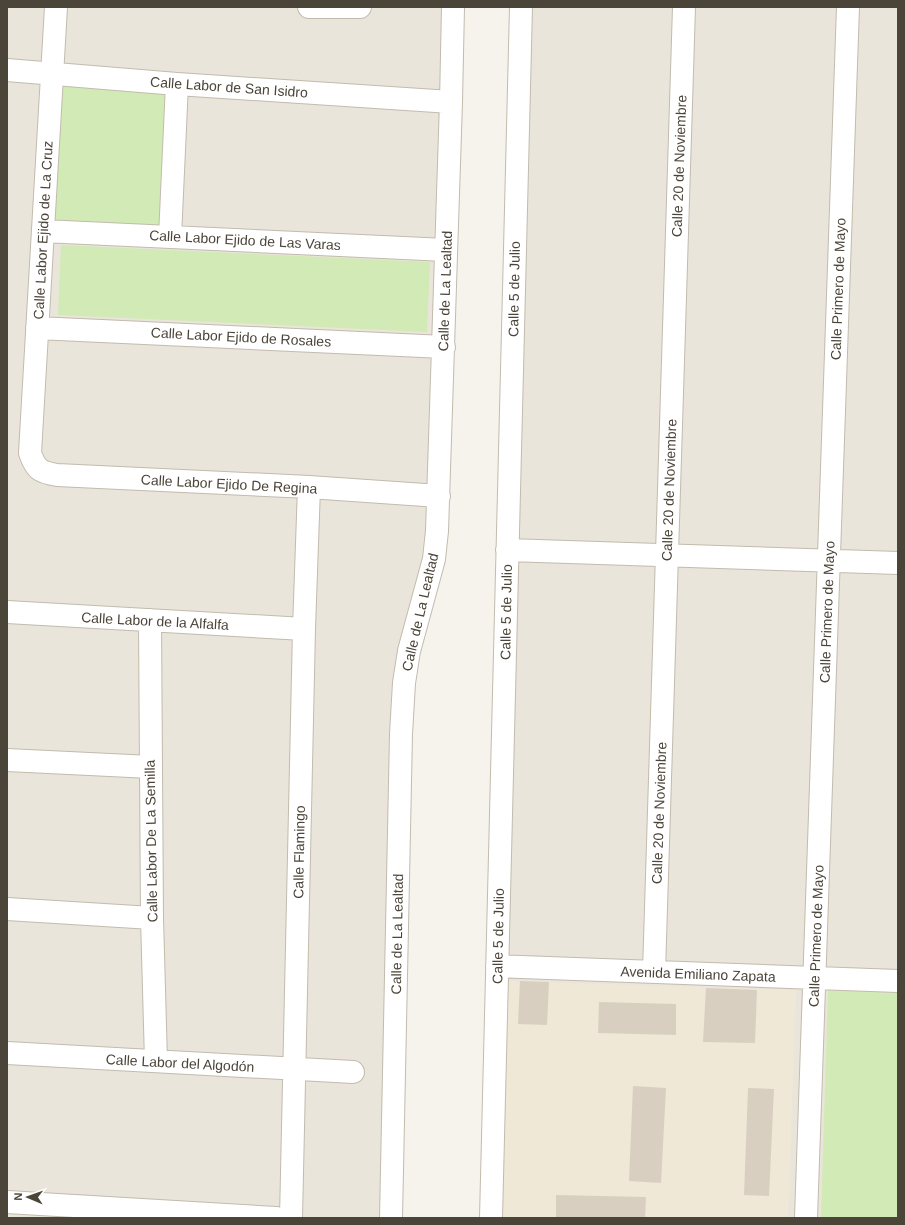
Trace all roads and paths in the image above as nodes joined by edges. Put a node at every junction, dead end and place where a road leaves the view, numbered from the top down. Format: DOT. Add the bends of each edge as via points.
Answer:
graph roads {
  1 [pos="56,7"];
  2 [pos="309,7"];
  3 [pos="360,7"];
  4 [pos="453,7"];
  5 [pos="521,7"];
  6 [pos="684,7"];
  7 [pos="848,7"];
  8 [pos="7,70"];
  9 [pos="52,74"];
  10 [pos="177,84"];
  11 [pos="451,102"];
  12 [pos="43,231"];
  13 [pos="170,237"];
  14 [pos="446,250"];
  15 [pos="38,328"];
  16 [pos="444,347"];
  17 [pos="30,453"];
  18 [pos="309,487"];
  19 [pos="439,496"];
  20 [pos="508,550"];
  21 [pos="667,555"];
  22 [pos="829,561"];
  23 [pos="898,563"];
  24 [pos="7,612"];
  25 [pos="150,620"];
  26 [pos="304,629"];
  27 [pos="7,760"];
  28 [pos="151,767"];
  29 [pos="7,909"];
  30 [pos="152,918"];
  31 [pos="497,966"];
  32 [pos="654,972"];
  33 [pos="814,978"];
  34 [pos="898,981"];
  35 [pos="7,1053"];
  36 [pos="156,1062"];
  37 [pos="295,1069"];
  38 [pos="353,1072"];
  39 [pos="7,1202"];
  40 [pos="276,1218"];
  41 [pos="291,1218"];
  42 [pos="391,1218"];
  43 [pos="491,1218"];
  44 [pos="806,1218"];
  1 -- 9 [label="street, Calle Labor Ejido de La Cruz"];
  2 -- 3 [label="street"];
  4 -- 11 [label="street, Calle de La Lealtad"];
  5 -- 20 [label="street, Calle 5 de Julio"];
  6 -- 21 [label="street, Calle 20 de Noviembre"];
  7 -- 22 [label="street, Calle Primero de Mayo"];
  8 -- 9 [label="street, Calle Labor de San Isidro"];
  9 -- 10 [label="street, Calle Labor de San Isidro"];
  9 -- 12 [label="street, Calle Labor Ejido de La Cruz"];
  10 -- 11 [label="street, Calle Labor de San Isidro"];
  10 -- 13 [label="street"];
  11 -- 14 [label="street, Calle de La Lealtad"];
  12 -- 13 [label="street, Calle Labor Ejido de Las Varas"];
  12 -- 15 [label="street, Calle Labor Ejido de La Cruz"];
  13 -- 14 [label="street, Calle Labor Ejido de Las Varas"];
  14 -- 16 [label="street, Calle de La Lealtad"];
  15 -- 16 [label="street, Calle Labor Ejido de Rosales"];
  15 -- 17 [label="street, Calle Labor Ejido de La Cruz"];
  16 -- 19 [label="street, Calle de La Lealtad"];
  17 -- 18 [label="street, Calle Labor Ejido De Regina" via="34,465 43,472 57,475"];
  18 -- 19 [label="street, Calle Labor Ejido De Regina"];
  18 -- 26 [label="street, Calle Flamingo"];
  19 -- 42 [label="street, Calle de La Lealtad" via="434,560 409,651 404,683"];
  20 -- 21 [label="street"];
  20 -- 31 [label="street, Calle 5 de Julio"];
  21 -- 22 [label="street"];
  21 -- 32 [label="street, Calle 20 de Noviembre"];
  22 -- 23 [label="street"];
  22 -- 33 [label="street, Calle Primero de Mayo"];
  24 -- 25 [label="street, Calle Labor de la Alfalfa"];
  25 -- 26 [label="street, Calle Labor de la Alfalfa"];
  25 -- 28 [label="street, Calle Labor De La Semilla"];
  26 -- 37 [label="street, Calle Flamingo"];
  27 -- 28 [label="street"];
  28 -- 30 [label="street, Calle Labor De La Semilla"];
  29 -- 30 [label="street"];
  30 -- 36 [label="street, Calle Labor De La Semilla"];
  31 -- 32 [label="street, Avenida Emiliano Zapata"];
  31 -- 43 [label="street, Calle 5 de Julio"];
  32 -- 33 [label="street, Avenida Emiliano Zapata"];
  33 -- 34 [label="street, Avenida Emiliano Zapata"];
  33 -- 44 [label="street, Calle Primero de Mayo"];
  35 -- 36 [label="street, Calle Labor del Algodón"];
  36 -- 37 [label="street, Calle Labor del Algodón"];
  37 -- 38 [label="street, Calle Labor del Algodón"];
  37 -- 41 [label="street, Calle Flamingo"];
  39 -- 40 [label="street"];
}
